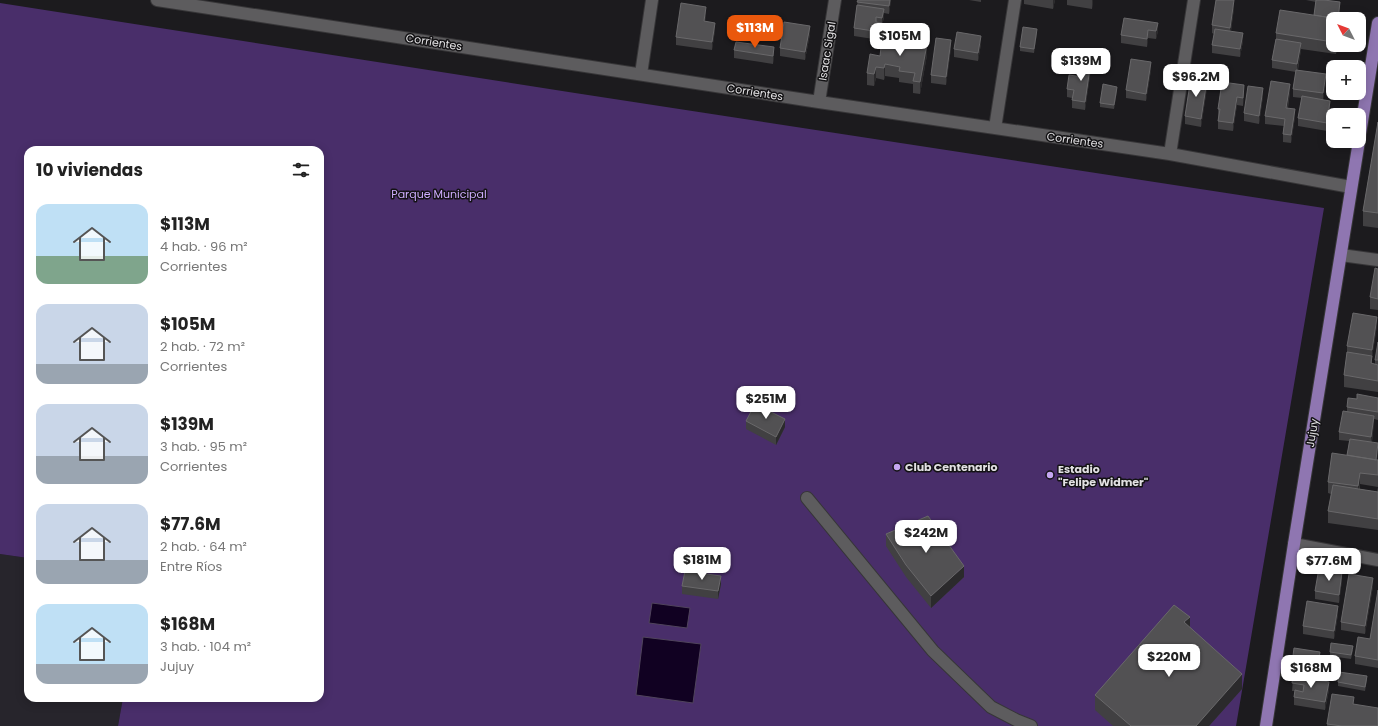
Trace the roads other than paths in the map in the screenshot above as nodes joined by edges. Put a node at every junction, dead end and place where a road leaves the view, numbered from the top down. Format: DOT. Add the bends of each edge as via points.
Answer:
graph roads {
  1 [pos="157,0"];
  2 [pos="652,0"];
  3 [pos="836,0"];
  4 [pos="1015,0"];
  5 [pos="1194,0"];
  6 [pos="1378,23"];
  7 [pos="641,74"];
  8 [pos="819,102"];
  9 [pos="1364,108"];
  10 [pos="995,128"];
  11 [pos="1358,148"];
  12 [pos="1170,154"];
  13 [pos="1351,187"];
  14 [pos="1341,255"];
  15 [pos="1378,260"];
  16 [pos="807,498"];
  17 [pos="1294,544"];
  18 [pos="1378,560"];
  19 [pos="1031,726"];
  20 [pos="1266,726"];
  1 -- 7 [label="street, Corrientes"];
  2 -- 7 [label="street"];
  3 -- 8 [label="street, Isaac Sigal"];
  4 -- 10 [label="street"];
  5 -- 12 [label="street"];
  6 -- 9 [label="main road, Jujuy"];
  7 -- 8 [label="street, Corrientes"];
  8 -- 10 [label="street, Corrientes"];
  10 -- 12 [label="street, Corrientes"];
  11 -- 13 [label="main road, Jujuy"];
  12 -- 13 [label="street, Corrientes"];
  13 -- 14 [label="main road, Jujuy"];
  14 -- 15 [label="street"];
  14 -- 17 [label="main road, Jujuy"];
  16 -- 19 [label="street" via="933,651 991,707"];
  17 -- 18 [label="street"];
  17 -- 20 [label="main road, Jujuy"];
}
